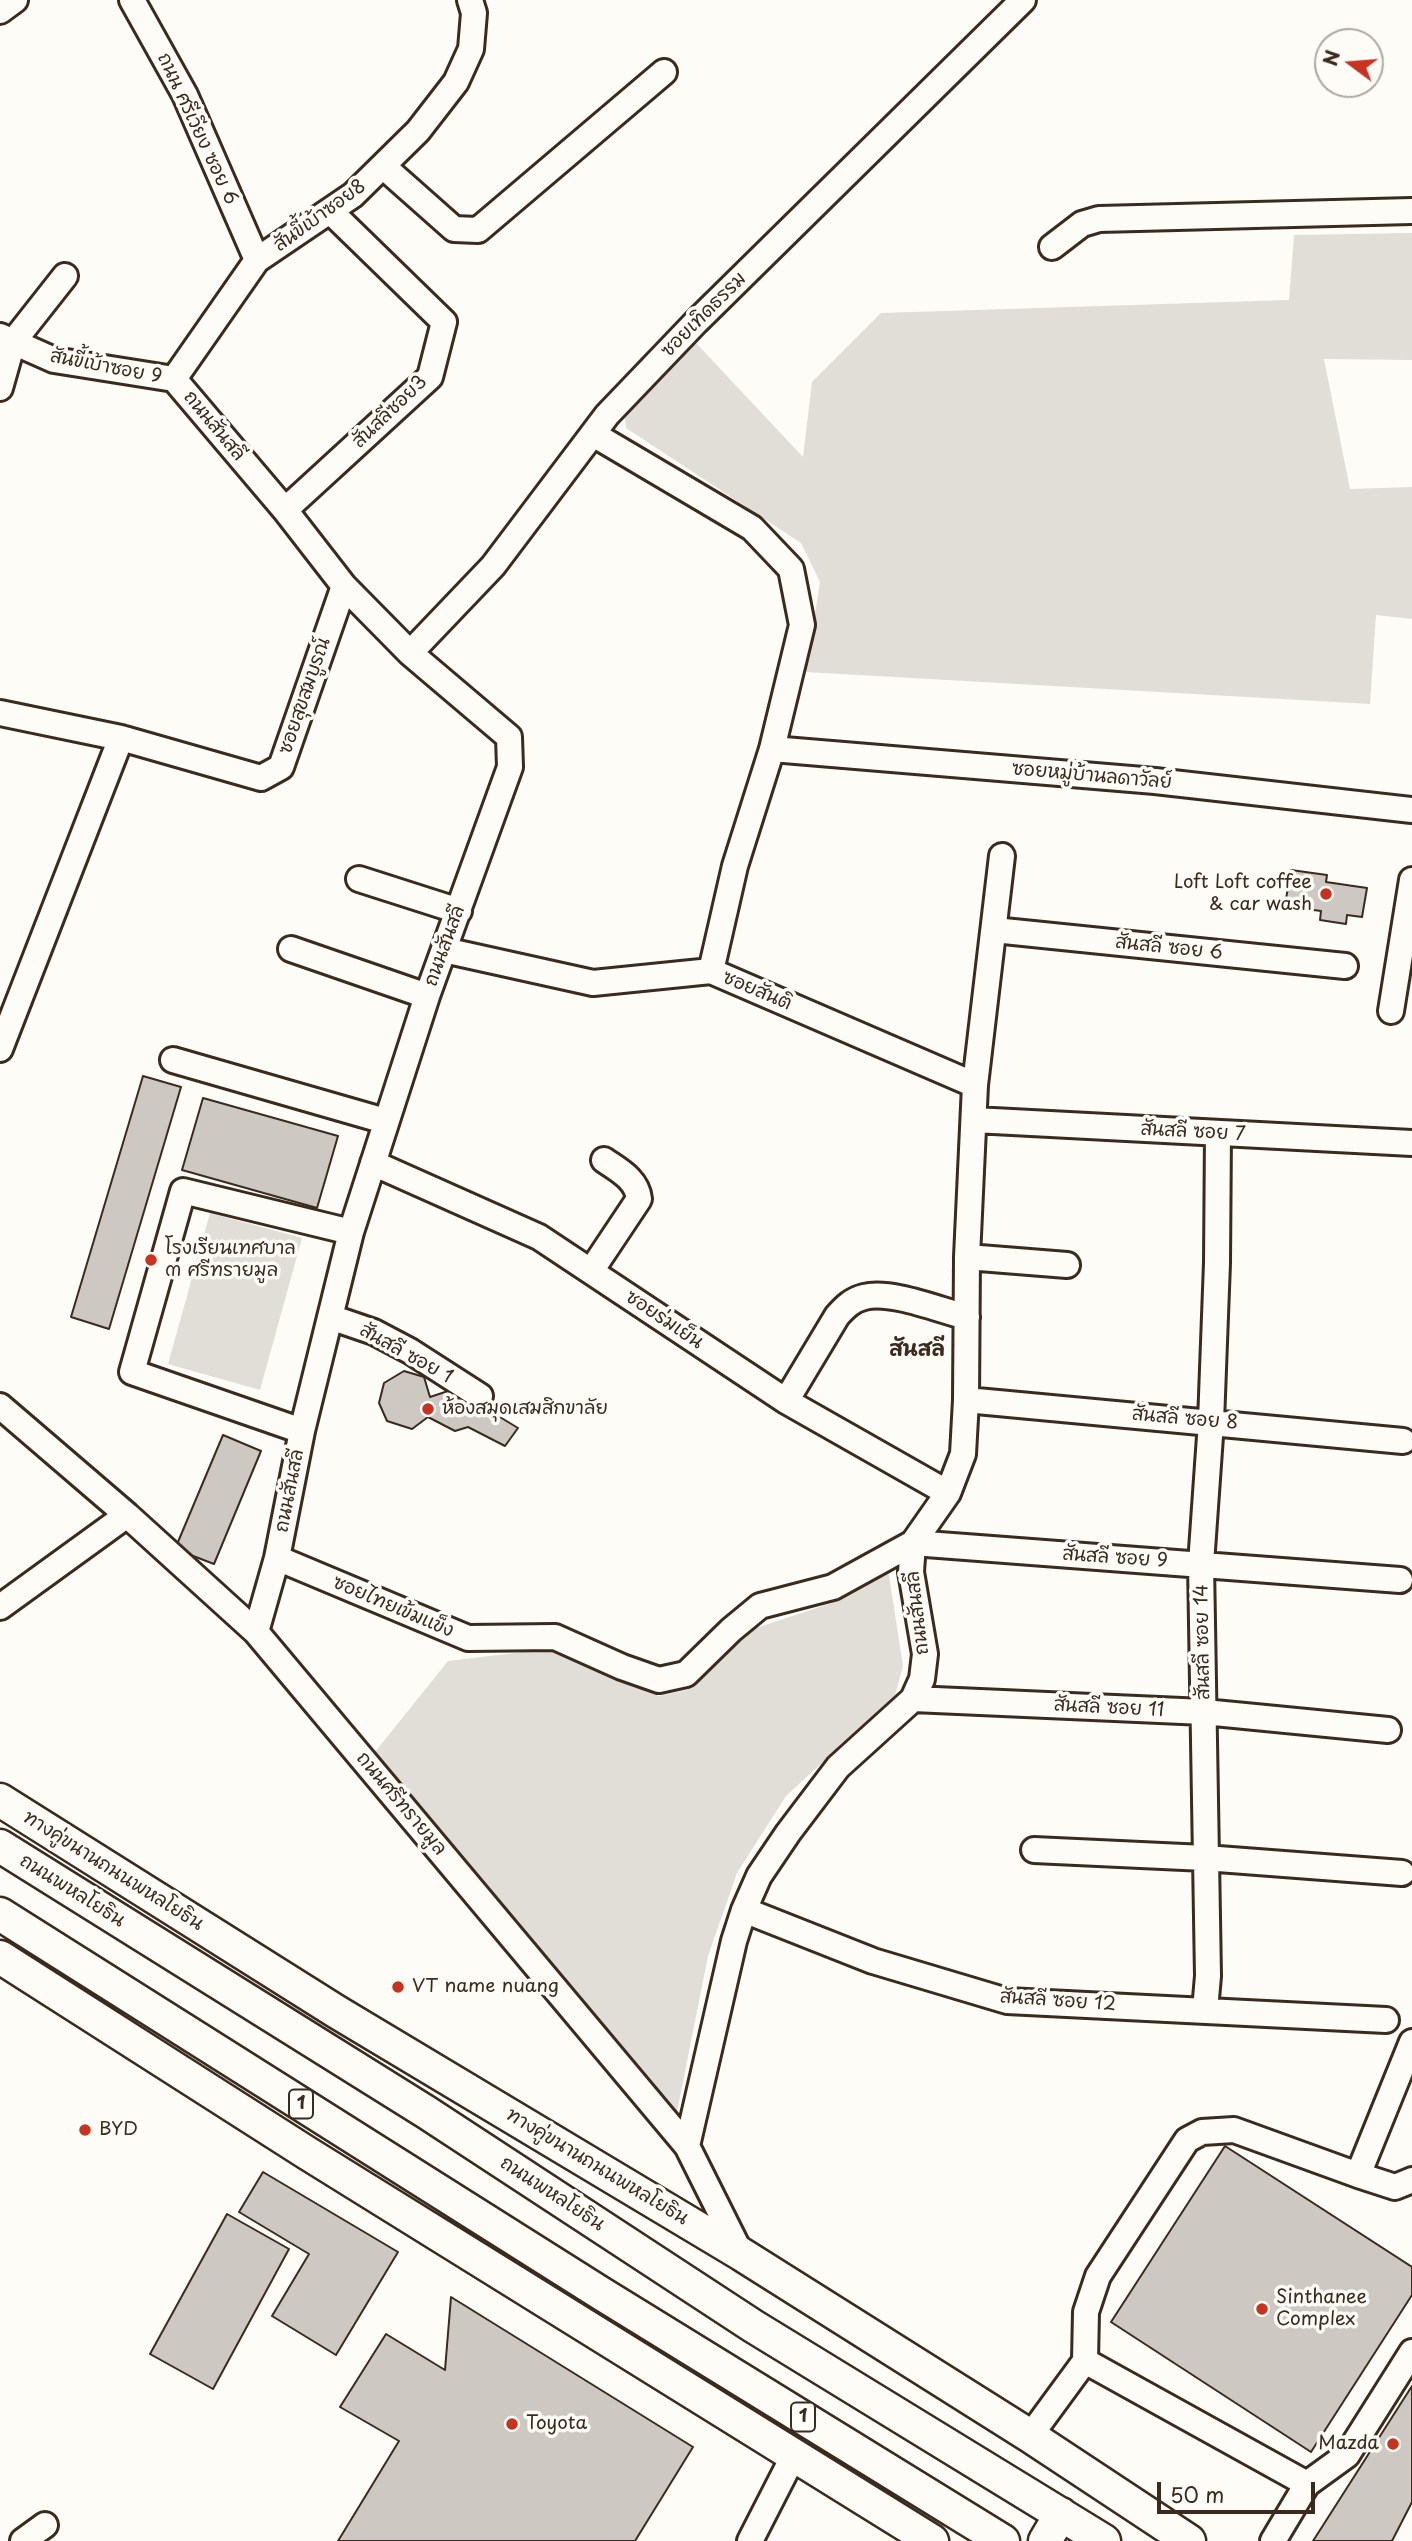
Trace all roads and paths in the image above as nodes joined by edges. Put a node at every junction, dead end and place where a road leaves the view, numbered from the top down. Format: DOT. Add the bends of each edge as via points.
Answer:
graph roads {
  1 [pos="15,0"];
  2 [pos="132,0"];
  3 [pos="1023,0"];
  4 [pos="477,4"];
  5 [pos="0,11"];
  6 [pos="664,72"];
  7 [pos="384,167"];
  8 [pos="330,211"];
  9 [pos="1412,211"];
  10 [pos="1052,247"];
  11 [pos="257,260"];
  12 [pos="65,276"];
  13 [pos="6,339"];
  14 [pos="174,379"];
  15 [pos="0,388"];
  16 [pos="593,435"];
  17 [pos="285,510"];
  18 [pos="344,586"];
  19 [pos="410,653"];
  20 [pos="0,713"];
  21 [pos="121,738"];
  22 [pos="772,749"];
  23 [pos="1412,810"];
  24 [pos="1002,856"];
  25 [pos="359,879"];
  26 [pos="1412,880"];
  27 [pos="459,911"];
  28 [pos="994,930"];
  29 [pos="291,949"];
  30 [pos="444,950"];
  31 [pos="1345,966"];
  32 [pos="711,971"];
  33 [pos="427,996"];
  34 [pos="1391,1011"];
  35 [pos="0,1049"];
  36 [pos="173,1060"];
  37 [pos="975,1085"];
  38 [pos="974,1120"];
  39 [pos="385,1121"];
  40 [pos="1218,1133"];
  41 [pos="1412,1143"];
  42 [pos="604,1160"];
  43 [pos="373,1163"];
  44 [pos="351,1232"];
  45 [pos="967,1256"];
  46 [pos="1067,1265"];
  47 [pos="591,1271"];
  48 [pos="330,1317"];
  49 [pos="967,1317"];
  50 [pos="480,1396"];
  51 [pos="966,1400"];
  52 [pos="786,1401"];
  53 [pos="0,1406"];
  54 [pos="1211,1422"];
  55 [pos="302,1431"];
  56 [pos="1403,1441"];
  57 [pos="948,1493"];
  58 [pos="127,1515"];
  59 [pos="913,1543"];
  60 [pos="277,1558"];
  61 [pos="1201,1564"];
  62 [pos="1400,1580"];
  63 [pos="0,1607"];
  64 [pos="257,1632"];
  65 [pos="913,1699"];
  66 [pos="1204,1712"];
  67 [pos="1388,1730"];
  68 [pos="0,1800"];
  69 [pos="0,1846"];
  70 [pos="1034,1850"];
  71 [pos="1205,1858"];
  72 [pos="1402,1873"];
  73 [pos="744,1910"];
  74 [pos="0,1914"];
  75 [pos="0,1957"];
  76 [pos="1205,2010"];
  77 [pos="337,2012"];
  78 [pos="1386,2020"];
  79 [pos="1412,2042"];
  80 [pos="426,2112"];
  81 [pos="687,2146"];
  82 [pos="1358,2175"];
  83 [pos="1412,2180"];
  84 [pos="741,2254"];
  85 [pos="531,2292"];
  86 [pos="602,2294"];
  87 [pos="1412,2352"];
  88 [pos="1085,2361"];
  89 [pos="1030,2436"];
  90 [pos="794,2455"];
  91 [pos="1307,2484"];
  92 [pos="1061,2514"];
  93 [pos="45,2525"];
  94 [pos="23,2541"];
  95 [pos="750,2541"];
  96 [pos="933,2541"];
  97 [pos="1003,2541"];
  98 [pos="1045,2541"];
  99 [pos="1104,2541"];
  100 [pos="1189,2541"];
  101 [pos="1273,2541"];
  1 -- 5 [label="street"];
  2 -- 11 [label="street, ถนน ศรีเวียง ซอย 6" via="185,95"];
  3 -- 16 [label="street, ซอยเทิดธรรม" via="696,322"];
  4 -- 7 [label="street, สันขี้เบ้าซอย8" via="471,49 456,82"];
  6 -- 7 [label="street" via="478,230 454,229"];
  7 -- 8 [label="street, สันขี้เบ้าซอย8"];
  8 -- 11 [label="street, สันขี้เบ้าซอย8"];
  8 -- 17 [label="street, สันสลีซอย3" via="444,322 430,377"];
  9 -- 10 [label="street" via="1098,219 1082,224"];
  11 -- 14 [label="street, สันขี้เบ้าซอย8"];
  12 -- 13 [label="street"];
  13 -- 14 [label="street, สันขี้เบ้าซอย 9" via="54,360"];
  13 -- 15 [label="street"];
  14 -- 17 [label="street, ถนนสันสลี"];
  16 -- 19 [label="street, ซอยเทิดธรรม" via="493,566"];
  16 -- 22 [label="street" via="752,528 792,569 802,625"];
  17 -- 18 [label="street, ถนนสันสลี"];
  18 -- 19 [label="street, ถนนสันสลี"];
  18 -- 21 [label="street, ซอยสุขสมบูรณ์" via="281,767 261,778"];
  19 -- 27 [label="street, ถนนสันสลี" via="509,737 510,767"];
  20 -- 21 [label="street, ซอยสุขสมบูรณ์"];
  21 -- 35 [label="street"];
  22 -- 23 [label="street, ซอยหมู่บ้านลดาวัลย์" via="1155,781"];
  22 -- 32 [label="street" via="735,866"];
  24 -- 28 [label="street, ถนนสันสลี"];
  25 -- 27 [label="street"];
  26 -- 34 [label="street"];
  27 -- 30 [label="street, ถนนสันสลี"];
  28 -- 31 [label="street, สันสลี ซอย 6"];
  28 -- 37 [label="street, ถนนสันสลี"];
  29 -- 33 [label="street"];
  30 -- 32 [label="street, ซอยสันติ" via="593,983"];
  30 -- 33 [label="street, ถนนสันสลี"];
  32 -- 37 [label="street, ซอยสันติ"];
  33 -- 39 [label="street, ถนนสันสลี"];
  36 -- 39 [label="street"];
  37 -- 38 [label="street, ถนนสันสลี"];
  38 -- 40 [label="street, สันสลี ซอย 7"];
  38 -- 45 [label="street, ถนนสันสลี"];
  39 -- 43 [label="street, ถนนสันสลี"];
  40 -- 41 [label="street, สันสลี ซอย 7"];
  40 -- 54 [label="street, สันสลี ซอย 14"];
  42 -- 47 [label="street" via="631,1180 639,1199"];
  43 -- 44 [label="street, ถนนสันสลี"];
  43 -- 47 [label="street, ซอยร่มเย็น" via="539,1237"];
  44 -- 48 [label="street, ถนนสันสลี"];
  44 -- 55 [label="street" via="183,1191 132,1372"];
  45 -- 46 [label="street"];
  45 -- 49 [label="street, ถนนสันสลี"];
  47 -- 52 [label="street, ซอยร่มเย็น"];
  48 -- 50 [label="street, สันสลี ซอย 1" via="411,1351"];
  48 -- 55 [label="street, ถนนสันสลี"];
  49 -- 51 [label="street, ถนนสันสลี"];
  49 -- 52 [label="street" via="889,1297 856,1300 837,1315"];
  51 -- 54 [label="street, สันสลี ซอย 8"];
  51 -- 57 [label="street, ถนนสันสลี" via="963,1454"];
  52 -- 57 [label="street, ซอยร่มเย็น"];
  53 -- 58 [label="street, ถนนศรีทรายมูล"];
  54 -- 56 [label="street, สันสลี ซอย 8"];
  54 -- 61 [label="street, สันสลี ซอย 14"];
  55 -- 60 [label="street, ถนนสันสลี"];
  57 -- 59 [label="street, ถนนสันสลี"];
  58 -- 63 [label="street"];
  58 -- 64 [label="street, ถนนศรีทรายมูล"];
  59 -- 60 [label="street, ซอยไทยเข้มแข็ง" via="833,1587 760,1606 686,1674 659,1680 555,1637 468,1638"];
  59 -- 61 [label="street, สันสลี ซอย 9"];
  59 -- 65 [label="street, ถนนสันสลี" via="911,1572 925,1654 922,1679"];
  60 -- 64 [label="street, ถนนสันสลี"];
  61 -- 62 [label="street, สันสลี ซอย 9"];
  61 -- 66 [label="street, สันสลี ซอย 14"];
  64 -- 81 [label="street, ถนนศรีทรายมูล"];
  65 -- 66 [label="street, สันสลี ซอย 11"];
  65 -- 73 [label="street" via="838,1767 759,1876"];
  66 -- 67 [label="street, สันสลี ซอย 11"];
  66 -- 71 [label="street, สันสลี ซอย 14"];
  68 -- 77 [label="main road, ทางคู่ขนานถนนพหลโยธิน"];
  69 -- 80 [label="main road, ถนนพหลโยธิน"];
  70 -- 71 [label="street"];
  71 -- 72 [label="street"];
  71 -- 76 [label="street, สันสลี ซอย 14"];
  73 -- 76 [label="street, สันสลี ซอย 12" via="873,1961 1007,2001"];
  73 -- 81 [label="street"];
  74 -- 86 [label="main road, 1"];
  75 -- 85 [label="main road, 1"];
  76 -- 78 [label="street, สันสลี ซอย 12"];
  77 -- 80 [label="main road"];
  77 -- 84 [label="main road, ทางคู่ขนานถนนพหลโยธิน"];
  79 -- 82 [label="street"];
  80 -- 92 [label="main road, ถนนพหลโยธิน" via="753,2326"];
  81 -- 84 [label="street, ถนนศรีทรายมูล"];
  82 -- 83 [label="street" via="1395,2187"];
  82 -- 88 [label="street" via="1234,2130 1193,2136 1093,2287 1085,2319"];
  84 -- 89 [label="main road, ทางคู่ขนานถนนพหลโยธิน"];
  85 -- 86 [label="main road"];
  85 -- 90 [label="main road, 1"];
  86 -- 97 [label="main road, 1"];
  87 -- 91 [label="street" via="1347,2455"];
  88 -- 89 [label="street"];
  88 -- 91 [label="street"];
  89 -- 100 [label="main road, ทางคู่ขนานถนนพหลโยธิน"];
  90 -- 95 [label="street"];
  90 -- 96 [label="main road, 1"];
  91 -- 101 [label="street"];
  92 -- 98 [label="main road"];
  92 -- 99 [label="main road, ถนนพหลโยธิน"];
  93 -- 94 [label="street"];
}
